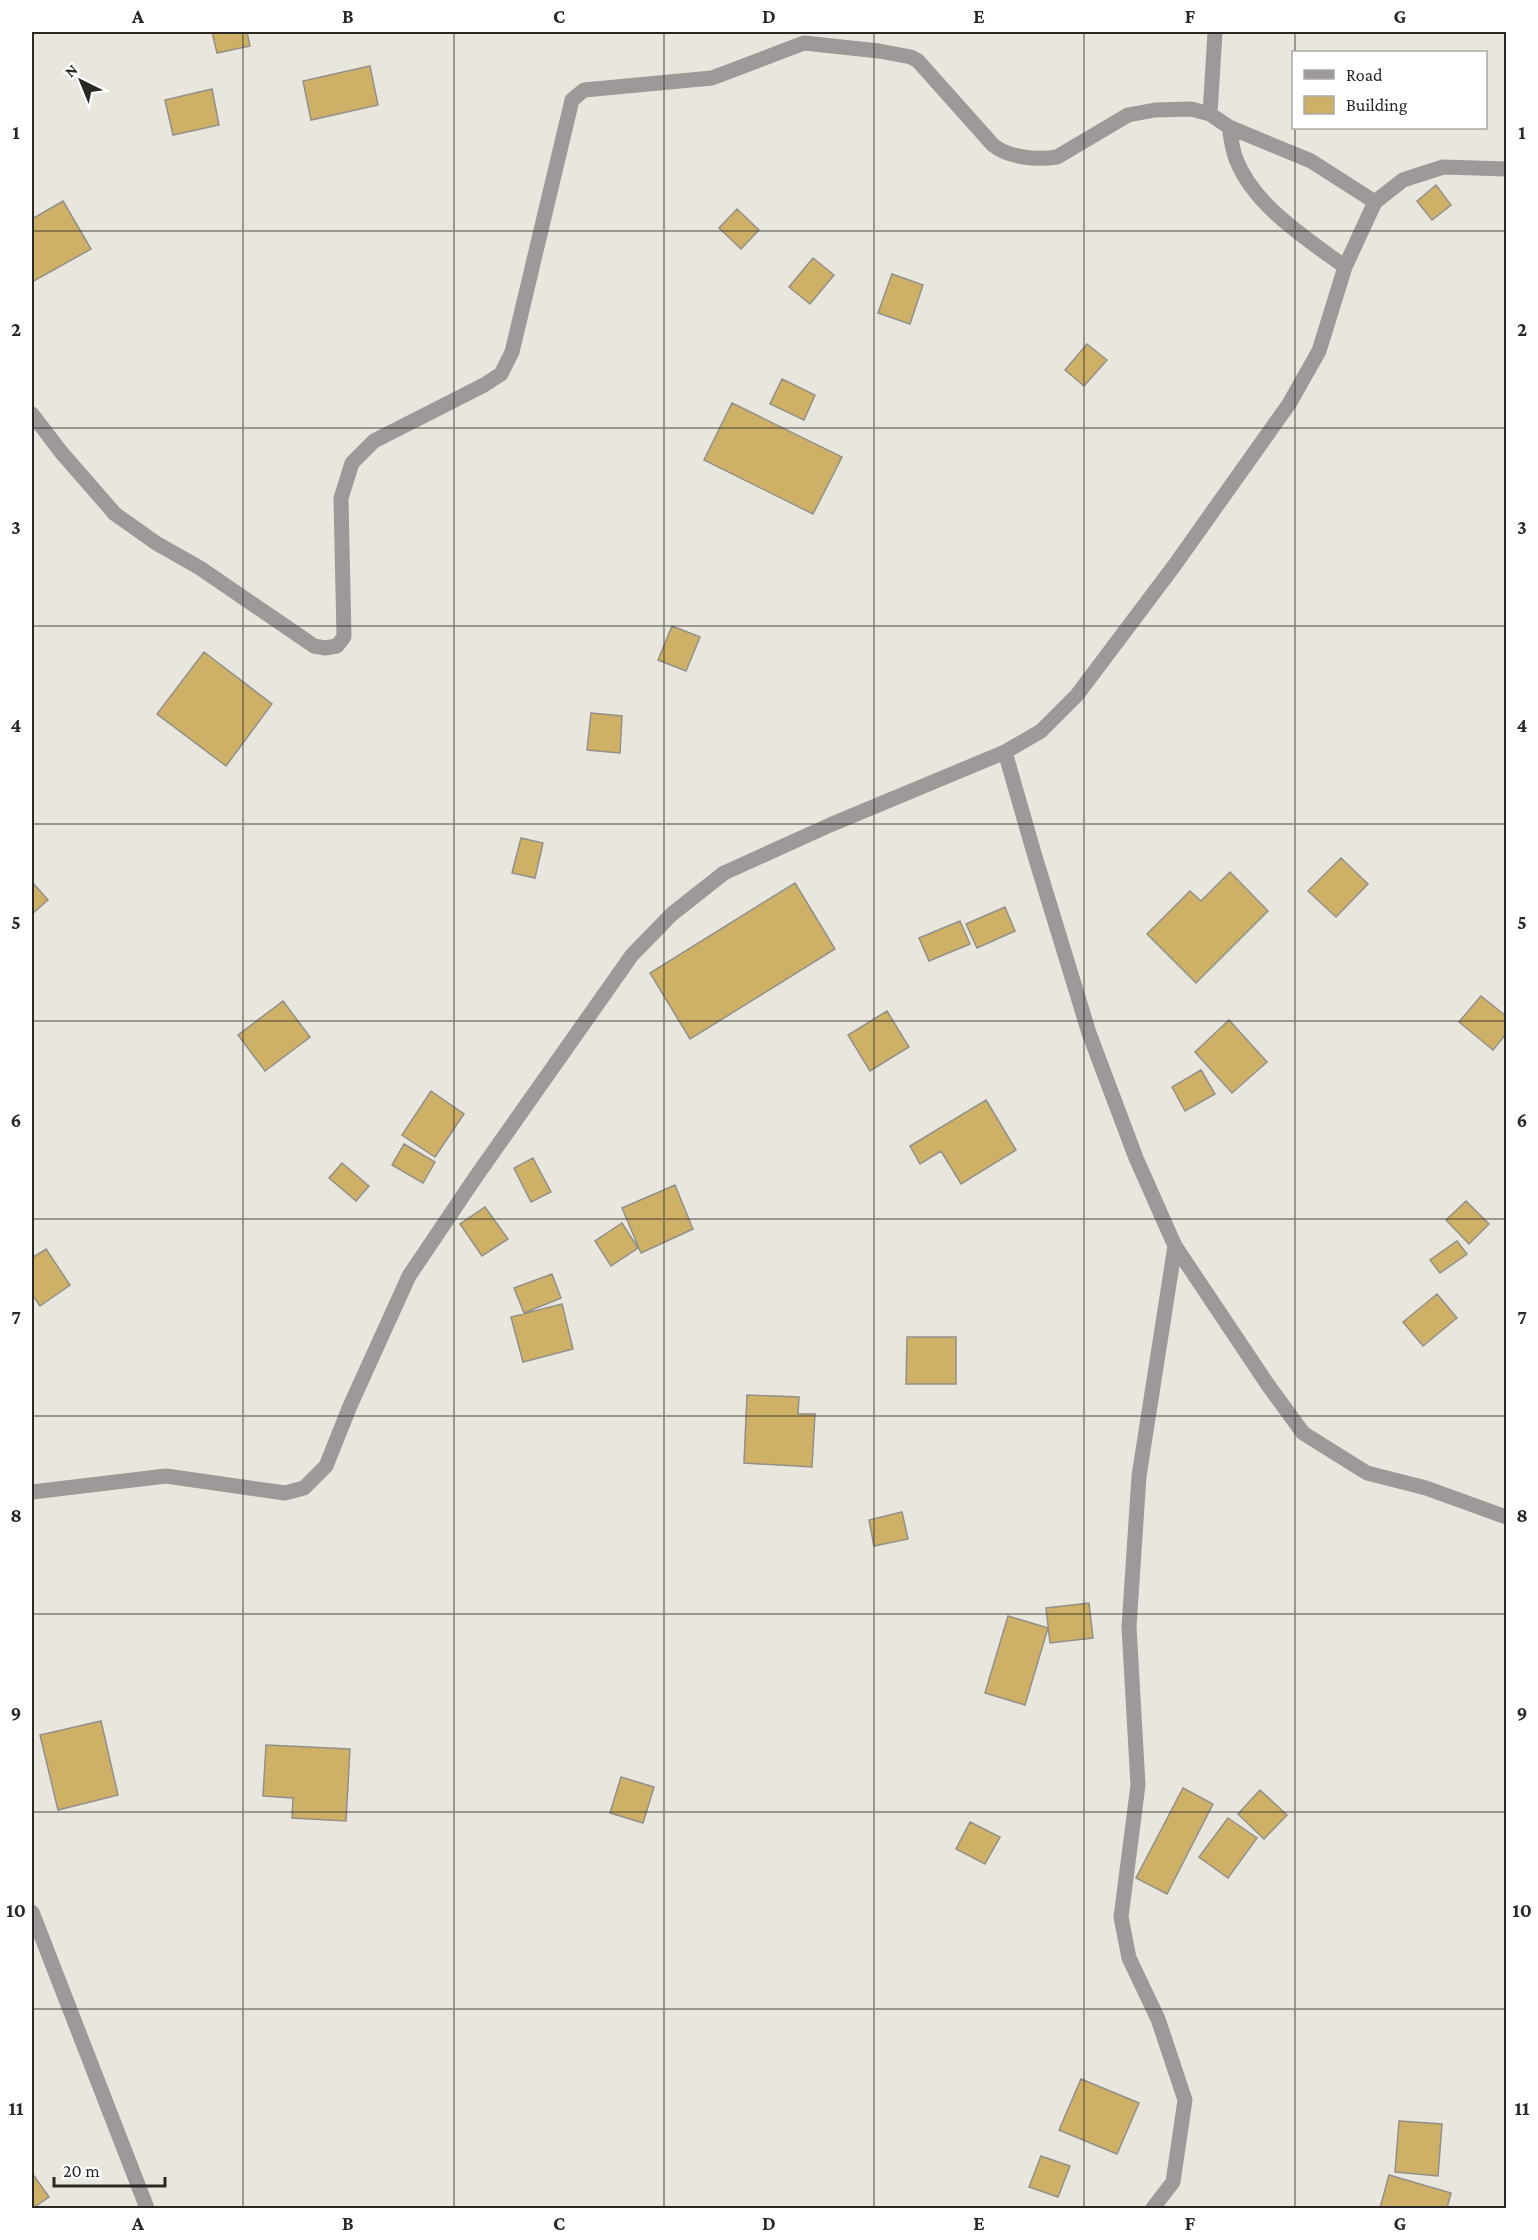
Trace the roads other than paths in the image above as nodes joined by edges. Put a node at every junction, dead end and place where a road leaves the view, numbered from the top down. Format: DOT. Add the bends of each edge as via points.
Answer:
graph roads {
  1 [pos="1215,32"];
  2 [pos="1210,114"];
  3 [pos="1229,127"];
  4 [pos="1506,169"];
  5 [pos="1376,202"];
  6 [pos="1345,267"];
  7 [pos="32,414"];
  8 [pos="1005,752"];
  9 [pos="1175,1246"];
  10 [pos="32,1492"];
  11 [pos="1506,1517"];
  12 [pos="32,1912"];
  13 [pos="147,2208"];
  14 [pos="1153,2208"];
  1 -- 2 [label="street"];
  2 -- 3 [label="street"];
  2 -- 7 [label="street" via="1191,109 1128,115 1057,157 1011,154 1001,151 987,138 911,57 804,43 712,78 584,90 572,100 512,352 501,374 374,441 352,463 341,498 344,637 337,646 314,646 115,514"];
  3 -- 5 [label="street" via="1311,161"];
  3 -- 6 [label="street" via="1235,158 1264,202"];
  4 -- 5 [label="street" via="1443,167 1402,180"];
  5 -- 6 [label="street"];
  6 -- 8 [label="street" via="1318,351 1289,404 1077,695 1041,731"];
  8 -- 9 [label="street" via="1089,1033 1136,1158"];
  8 -- 10 [label="street" via="724,873 672,914 632,955 409,1276 326,1466 304,1488 285,1493 166,1476"];
  9 -- 11 [label="street" via="1303,1433 1367,1473 1426,1488"];
  9 -- 14 [label="street" via="1138,1476 1129,1627 1138,1785 1121,1917 1129,1958 1158,2019 1185,2100 1173,2182"];
  12 -- 13 [label="street"];
}
